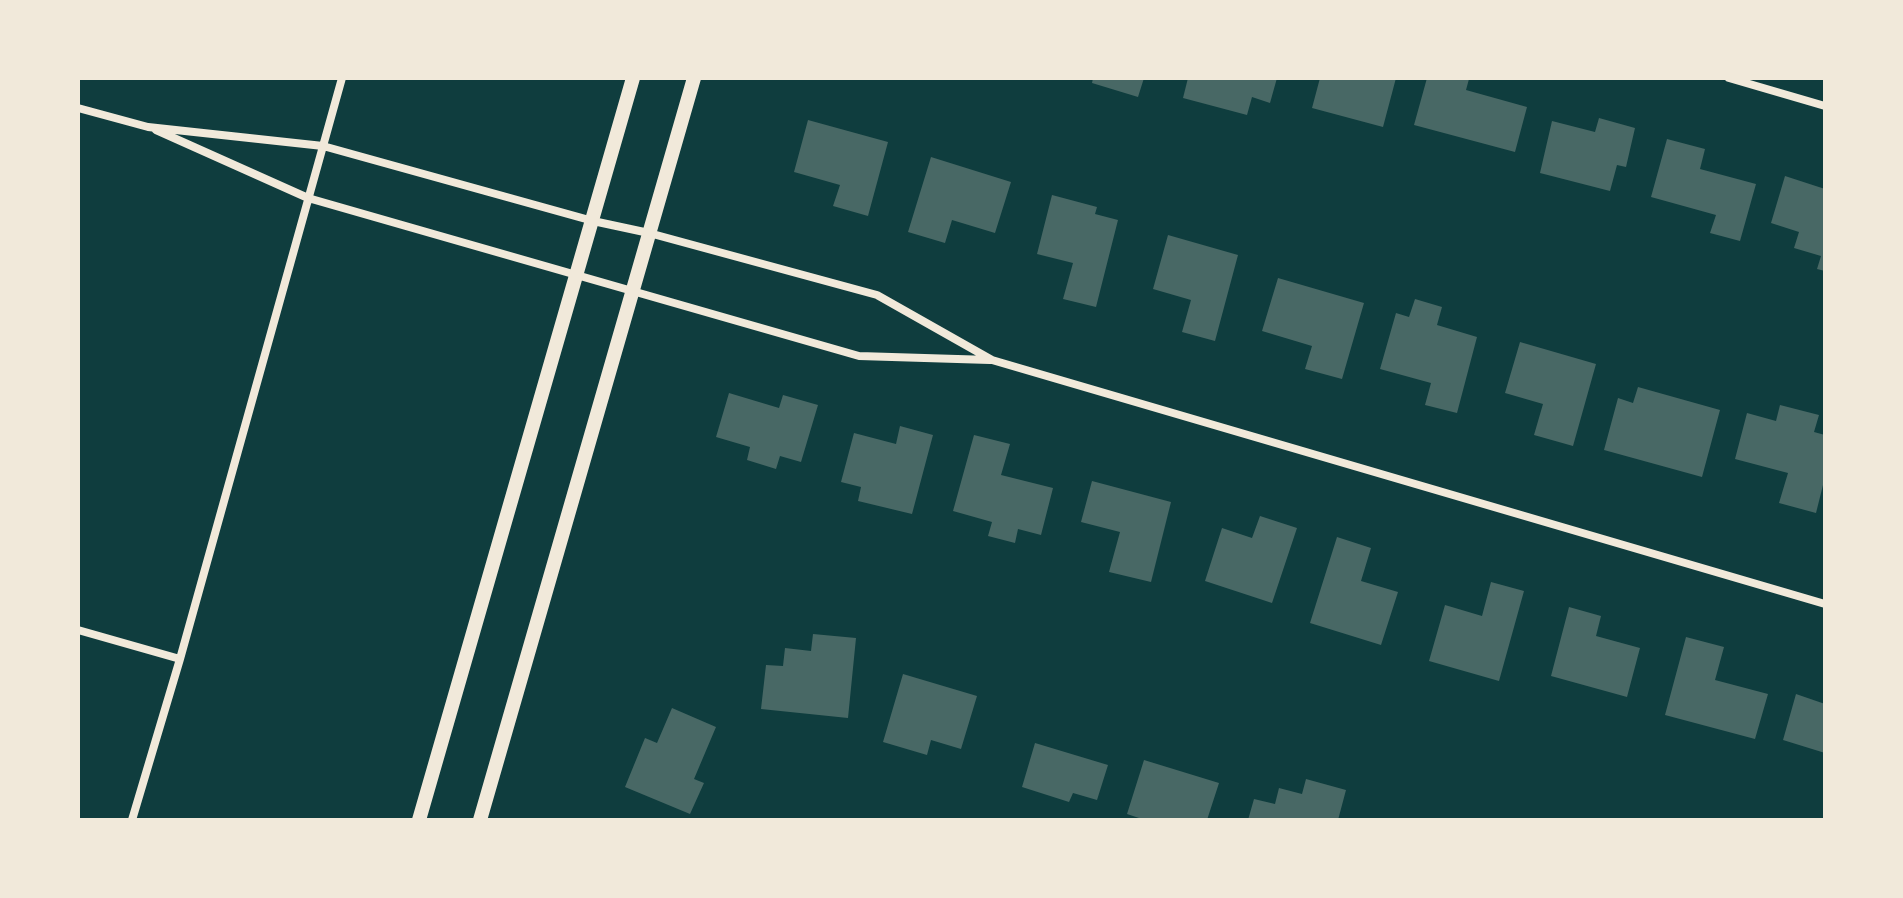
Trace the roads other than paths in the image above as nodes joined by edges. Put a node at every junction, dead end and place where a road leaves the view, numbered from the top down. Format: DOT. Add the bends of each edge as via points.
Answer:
graph roads {
  1 [pos="342,78"];
  2 [pos="633,78"];
  3 [pos="694,78"];
  4 [pos="1729,78"];
  5 [pos="1825,106"];
  6 [pos="78,108"];
  7 [pos="148,127"];
  8 [pos="323,146"];
  9 [pos="308,198"];
  10 [pos="593,221"];
  11 [pos="649,233"];
  12 [pos="577,275"];
  13 [pos="632,290"];
  14 [pos="992,360"];
  15 [pos="1825,604"];
  16 [pos="78,630"];
  17 [pos="180,659"];
  18 [pos="132,820"];
  19 [pos="419,820"];
  20 [pos="480,820"];
  1 -- 8 [label="street"];
  2 -- 10 [label="street"];
  3 -- 11 [label="street"];
  4 -- 5 [label="street"];
  6 -- 7 [label="street"];
  7 -- 8 [label="street"];
  7 -- 9 [label="street"];
  8 -- 9 [label="street"];
  8 -- 10 [label="street"];
  9 -- 12 [label="street"];
  9 -- 17 [label="street"];
  10 -- 11 [label="street"];
  10 -- 12 [label="street"];
  11 -- 13 [label="street"];
  11 -- 14 [label="street" via="877,295"];
  12 -- 13 [label="street"];
  12 -- 19 [label="street"];
  13 -- 14 [label="street" via="859,356"];
  13 -- 20 [label="street"];
  14 -- 15 [label="street"];
  16 -- 17 [label="street"];
  17 -- 18 [label="street"];
}
